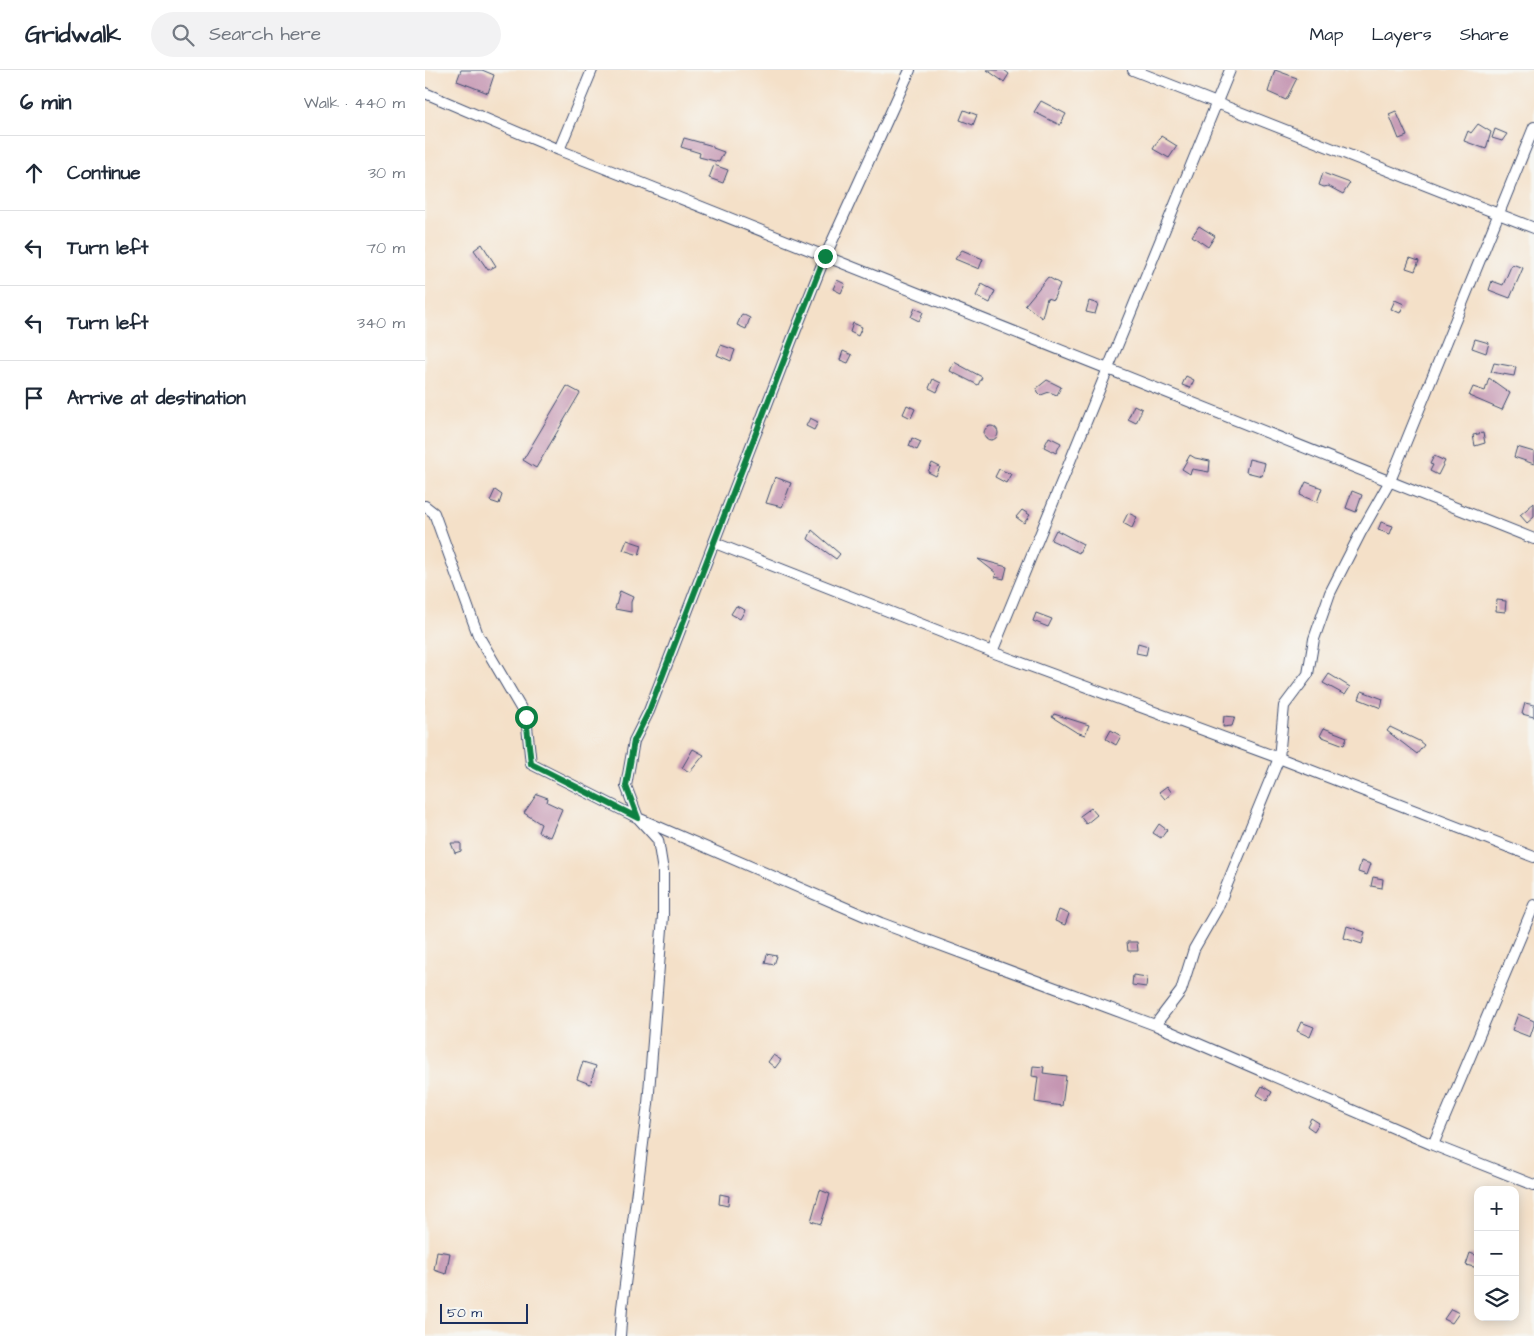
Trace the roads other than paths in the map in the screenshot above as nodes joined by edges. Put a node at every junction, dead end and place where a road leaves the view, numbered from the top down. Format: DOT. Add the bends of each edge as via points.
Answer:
graph roads {
  1 [pos="592,70"];
  2 [pos="910,70"];
  3 [pos="1133,70"];
  4 [pos="1230,70"];
  5 [pos="425,93"];
  6 [pos="1216,103"];
  7 [pos="1534,127"];
  8 [pos="559,150"];
  9 [pos="1499,214"];
  10 [pos="1534,228"];
  11 [pos="825,256"];
  12 [pos="1107,368"];
  13 [pos="1390,481"];
  14 [pos="425,506"];
  15 [pos="1534,539"];
  16 [pos="715,544"];
  17 [pos="992,652"];
  18 [pos="1279,758"];
  19 [pos="638,818"];
  20 [pos="1534,857"];
  21 [pos="1534,905"];
  22 [pos="1155,1025"];
  23 [pos="1433,1145"];
  24 [pos="1534,1186"];
  25 [pos="620,1336"];
  1 -- 8 [label="street"];
  2 -- 11 [label="street"];
  3 -- 6 [label="street"];
  4 -- 6 [label="street"];
  5 -- 8 [label="street"];
  6 -- 9 [label="street"];
  6 -- 12 [label="street"];
  7 -- 9 [label="street"];
  8 -- 11 [label="street"];
  9 -- 10 [label="street"];
  9 -- 13 [label="street"];
  11 -- 12 [label="street"];
  11 -- 16 [label="street"];
  12 -- 13 [label="street"];
  12 -- 17 [label="street"];
  13 -- 15 [label="street"];
  13 -- 18 [label="street" via="1330,593 1314,639 1308,674 1284,706"];
  14 -- 19 [label="street" via="435,512 477,635 526,717 531,764"];
  16 -- 17 [label="street"];
  16 -- 19 [label="street" via="634,741 626,786"];
  17 -- 18 [label="street"];
  18 -- 20 [label="street"];
  18 -- 22 [label="street" via="1217,909 1194,949 1181,991"];
  19 -- 22 [label="street" via="881,924"];
  19 -- 25 [label="street" via="658,840 663,871 663,916 648,1104"];
  21 -- 23 [label="street"];
  22 -- 23 [label="street"];
  23 -- 24 [label="street"];
}
